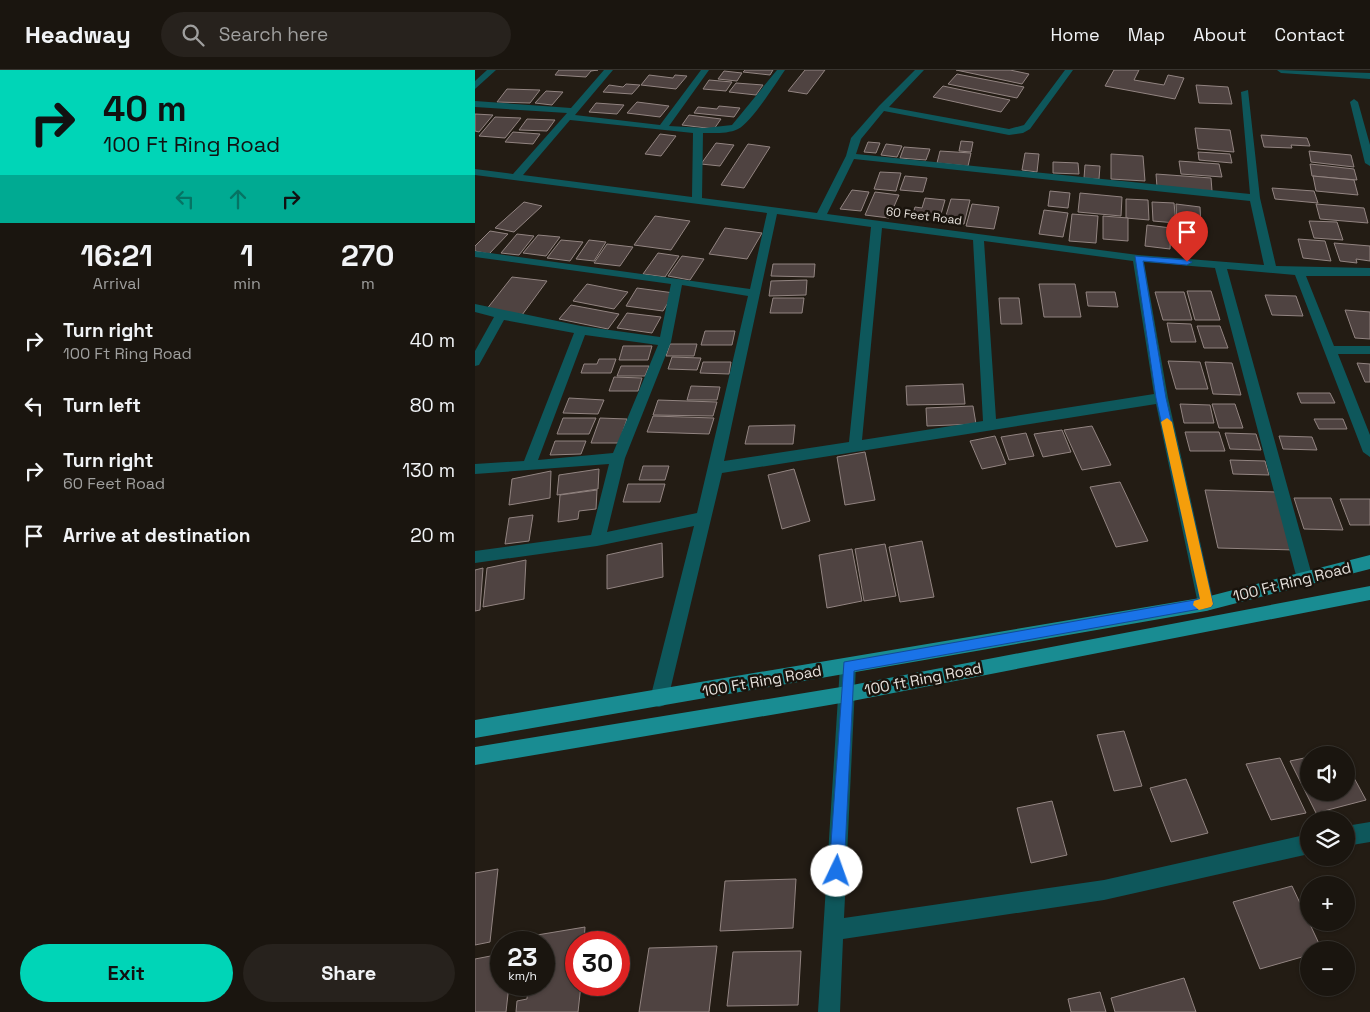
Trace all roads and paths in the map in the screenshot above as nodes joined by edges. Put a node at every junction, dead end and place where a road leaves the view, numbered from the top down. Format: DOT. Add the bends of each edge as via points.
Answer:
graph roads {
  1 [pos="492,70"];
  2 [pos="609,70"];
  3 [pos="705,70"];
  4 [pos="781,70"];
  5 [pos="920,70"];
  6 [pos="1069,70"];
  7 [pos="1281,70"];
  8 [pos="1370,76"];
  9 [pos="475,86"];
  10 [pos="1245,92"];
  11 [pos="1354,102"];
  12 [pos="475,104"];
  13 [pos="882,108"];
  14 [pos="570,114"];
  15 [pos="663,127"];
  16 [pos="698,130"];
  17 [pos="851,156"];
  18 [pos="1370,163"];
  19 [pos="475,172"];
  20 [pos="516,177"];
  21 [pos="1255,198"];
  22 [pos="697,200"];
  23 [pos="773,210"];
  24 [pos="820,217"];
  25 [pos="877,224"];
  26 [pos="979,237"];
  27 [pos="475,254"];
  28 [pos="1138,258"];
  29 [pos="1220,265"];
  30 [pos="1271,270"];
  31 [pos="1299,272"];
  32 [pos="1370,272"];
  33 [pos="677,281"];
  34 [pos="754,293"];
  35 [pos="475,308"];
  36 [pos="501,315"];
  37 [pos="581,330"];
  38 [pos="665,342"];
  39 [pos="1330,350"];
  40 [pos="1370,350"];
  41 [pos="475,362"];
  42 [pos="1161,398"];
  43 [pos="991,425"];
  44 [pos="855,446"];
  45 [pos="1370,452"];
  46 [pos="618,458"];
  47 [pos="529,466"];
  48 [pos="716,468"];
  49 [pos="475,469"];
  50 [pos="704,518"];
  51 [pos="597,540"];
  52 [pos="475,557"];
  53 [pos="1370,562"];
  54 [pos="1305,579"];
  55 [pos="1370,593"];
  56 [pos="1207,604"];
  57 [pos="848,666"];
  58 [pos="847,694"];
  59 [pos="659,699"];
  60 [pos="475,729"];
  61 [pos="475,756"];
  62 [pos="1370,832"];
  63 [pos="1355,834"];
  64 [pos="1300,846"];
  65 [pos="834,930"];
  66 [pos="829,1012"];
  1 -- 9 [label="street"];
  2 -- 14 [label="street"];
  3 -- 15 [label="street"];
  4 -- 16 [label="street" via="736,126 723,131"];
  5 -- 13 [label="street"];
  6 -- 13 [label="street" via="1027,127 1021,130 1009,132"];
  7 -- 8 [label="street"];
  10 -- 21 [label="street"];
  11 -- 18 [label="street"];
  12 -- 14 [label="street"];
  13 -- 17 [label="street" via="856,138"];
  14 -- 15 [label="street"];
  14 -- 20 [label="street"];
  15 -- 16 [label="street"];
  16 -- 22 [label="street"];
  17 -- 21 [label="street"];
  17 -- 24 [label="street"];
  19 -- 20 [label="street, 60 Feet Road"];
  20 -- 22 [label="street, 60 Feet Road"];
  21 -- 30 [label="street"];
  22 -- 23 [label="street, 60 Feet Road"];
  23 -- 24 [label="street, 60 Feet Road"];
  23 -- 34 [label="street"];
  24 -- 25 [label="street, 60 Feet Road"];
  25 -- 26 [label="street, 60 Feet Road"];
  25 -- 44 [label="street"];
  26 -- 28 [label="street, 60 Feet Road"];
  26 -- 43 [label="street"];
  27 -- 33 [label="street"];
  28 -- 29 [label="street, 60 Feet Road"];
  28 -- 42 [label="street"];
  29 -- 30 [label="street, 60 Feet Road"];
  29 -- 54 [label="street"];
  30 -- 31 [label="street, 60 Feet Road"];
  31 -- 32 [label="street, 60 Feet Road"];
  31 -- 39 [label="street"];
  33 -- 34 [label="street"];
  33 -- 38 [label="street"];
  34 -- 48 [label="street"];
  35 -- 36 [label="street"];
  36 -- 37 [label="street"];
  36 -- 41 [label="street"];
  37 -- 38 [label="street"];
  37 -- 47 [label="street"];
  38 -- 46 [label="street"];
  39 -- 40 [label="street"];
  39 -- 45 [label="street"];
  42 -- 43 [label="street"];
  42 -- 56 [label="street"];
  43 -- 44 [label="street"];
  44 -- 48 [label="street"];
  46 -- 47 [label="street"];
  46 -- 51 [label="street"];
  47 -- 49 [label="street"];
  48 -- 50 [label="street"];
  50 -- 51 [label="street"];
  50 -- 59 [label="street"];
  51 -- 52 [label="street"];
  53 -- 54 [label="main road, 100 Ft Ring Road"];
  54 -- 56 [label="main road, 100 Ft Ring Road"];
  55 -- 58 [label="main road, 100 ft Ring Road"];
  56 -- 57 [label="main road, 100 Ft Ring Road"];
  57 -- 58 [label="street"];
  57 -- 59 [label="main road, 100 Ft Ring Road"];
  58 -- 61 [label="main road, 100 ft Ring Road"];
  58 -- 65 [label="street"];
  59 -- 60 [label="main road, 100 Ft Ring Road"];
  62 -- 63 [label="street"];
  64 -- 65 [label="street" via="1104,890"];
  65 -- 66 [label="street"];
}
